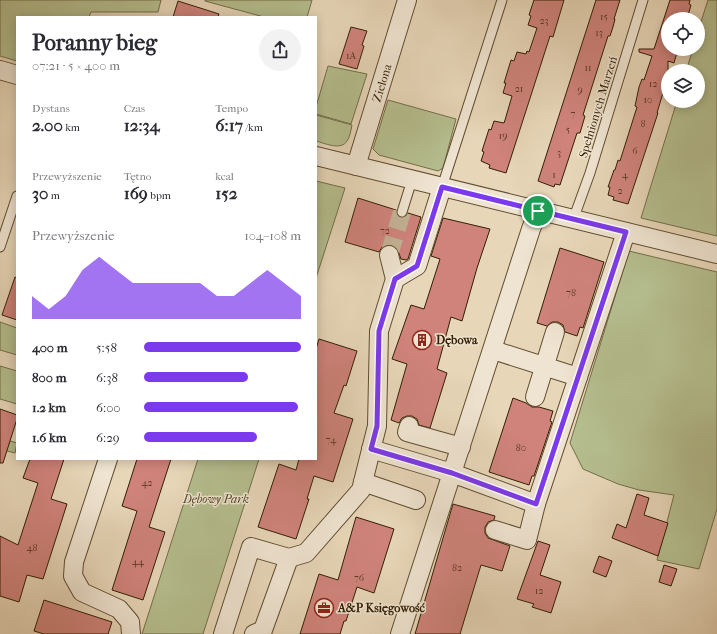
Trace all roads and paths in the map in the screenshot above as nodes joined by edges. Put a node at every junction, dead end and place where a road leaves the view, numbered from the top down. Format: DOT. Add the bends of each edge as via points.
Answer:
graph roads {
  1 [pos="407,0"];
  2 [pos="502,0"];
  3 [pos="643,0"];
  4 [pos="0,70"];
  5 [pos="16,75"];
  6 [pos="317,156"];
  7 [pos="356,166"];
  8 [pos="412,180"];
  9 [pos="442,187"];
  10 [pos="16,199"];
  11 [pos="538,211"];
  12 [pos="402,212"];
  13 [pos="573,220"];
  14 [pos="626,232"];
  15 [pos="0,247"];
  16 [pos="717,254"];
  17 [pos="389,255"];
  18 [pos="395,279"];
  19 [pos="555,332"];
  20 [pos="493,350"];
  21 [pos="544,366"];
  22 [pos="578,377"];
  23 [pos="535,397"];
  24 [pos="409,426"];
  25 [pos="461,447"];
  26 [pos="371,449"];
  27 [pos="108,460"];
  28 [pos="452,473"];
  29 [pos="363,482"];
  30 [pos="416,500"];
  31 [pos="536,504"];
  32 [pos="495,530"];
  33 [pos="289,558"];
  34 [pos="225,629"];
  35 [pos="131,634"];
  36 [pos="254,634"];
  37 [pos="400,634"];
  1 -- 7 [label="street, Zielona"];
  2 -- 9 [label="lane"];
  3 -- 13 [label="lane, Spełnionych Marzeń"];
  4 -- 5 [label="street"];
  6 -- 7 [label="street"];
  7 -- 8 [label="street"];
  8 -- 9 [label="street"];
  8 -- 12 [label="lane"];
  9 -- 11 [label="street"];
  9 -- 18 [label="street" via="417,266"];
  10 -- 15 [label="lane"];
  11 -- 13 [label="street"];
  11 -- 20 [label="street"];
  13 -- 14 [label="street"];
  14 -- 16 [label="street"];
  14 -- 22 [label="street"];
  17 -- 18 [label="street"];
  18 -- 26 [label="street" via="379,331 377,426"];
  19 -- 21 [label="street"];
  20 -- 21 [label="street"];
  20 -- 25 [label="street"];
  21 -- 22 [label="street"];
  21 -- 23 [label="street"];
  22 -- 31 [label="street"];
  24 -- 25 [label="street" via="407,432"];
  25 -- 28 [label="street"];
  26 -- 28 [label="street"];
  26 -- 29 [label="street"];
  27 -- 35 [label="street" via="74,562 73,576 82,592 119,609 130,622"];
  28 -- 31 [label="street"];
  28 -- 37 [label="street"];
  29 -- 30 [label="street"];
  29 -- 33 [label="street" via="361,490 306,553"];
  31 -- 32 [label="street" via="527,540"];
  33 -- 34 [label="street" via="251,547"];
  33 -- 36 [label="street" via="263,630"];
  34 -- 36 [label="street"];
}
